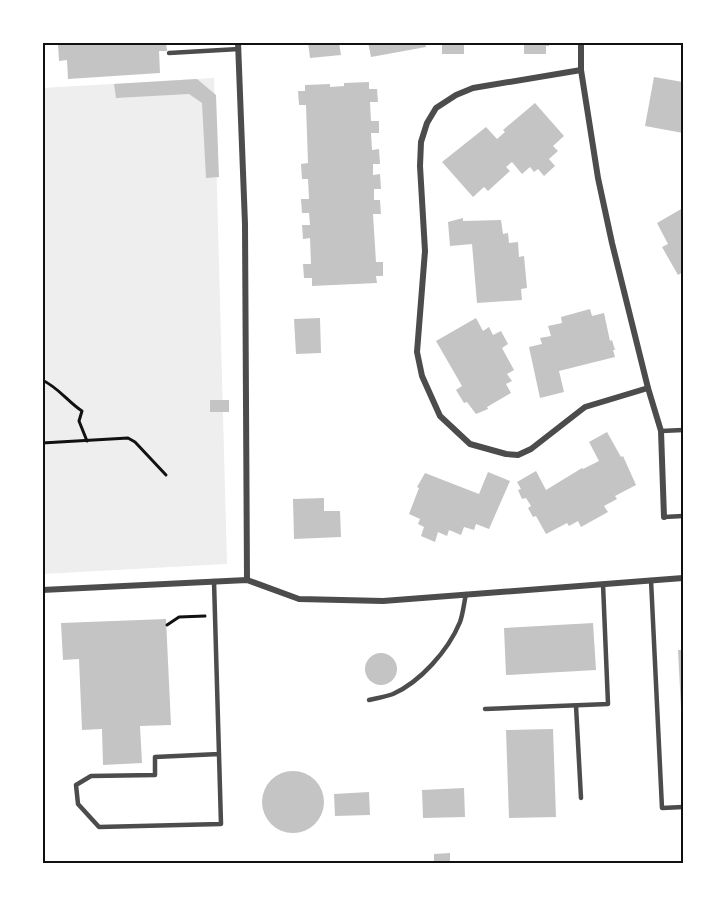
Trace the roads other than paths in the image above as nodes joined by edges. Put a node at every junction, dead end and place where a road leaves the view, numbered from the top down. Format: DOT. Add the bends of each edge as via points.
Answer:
graph roads {
  1 [pos="581,42"];
  2 [pos="238,45"];
  3 [pos="170,53"];
  4 [pos="581,70"];
  5 [pos="648,388"];
  6 [pos="683,430"];
  7 [pos="661,431"];
  8 [pos="683,516"];
  9 [pos="664,517"];
  10 [pos="683,578"];
  11 [pos="247,580"];
  12 [pos="651,580"];
  13 [pos="214,581"];
  14 [pos="603,584"];
  15 [pos="42,591"];
  16 [pos="466,594"];
  17 [pos="369,699"];
  18 [pos="576,706"];
  19 [pos="485,709"];
  20 [pos="219,754"];
  21 [pos="581,798"];
  22 [pos="683,807"];
  1 -- 4 [label="street"];
  2 -- 3 [label="lane"];
  2 -- 11 [label="street" via="245,224"];
  4 -- 5 [label="street" via="598,178"];
  4 -- 5 [label="street" via="473,88 436,108 427,123 421,154 425,251 417,352 422,376 440,416 470,444 518,455 585,407"];
  5 -- 7 [label="street"];
  6 -- 7 [label="lane"];
  7 -- 9 [label="street"];
  8 -- 9 [label="lane"];
  10 -- 12 [label="street"];
  11 -- 13 [label="street"];
  11 -- 16 [label="street" via="299,598 383,601"];
  12 -- 14 [label="street"];
  12 -- 22 [label="lane" via="662,808"];
  13 -- 15 [label="street"];
  13 -- 20 [label="lane"];
  14 -- 16 [label="street"];
  14 -- 18 [label="lane" via="608,704"];
  16 -- 17 [label="lane" via="460,621 426,670 390,695"];
  18 -- 19 [label="lane"];
  18 -- 21 [label="lane"];
  20 -- 20 [label="lane" via="221,824 99,827 78,804 76,785 91,776 155,775 155,757"];
}
